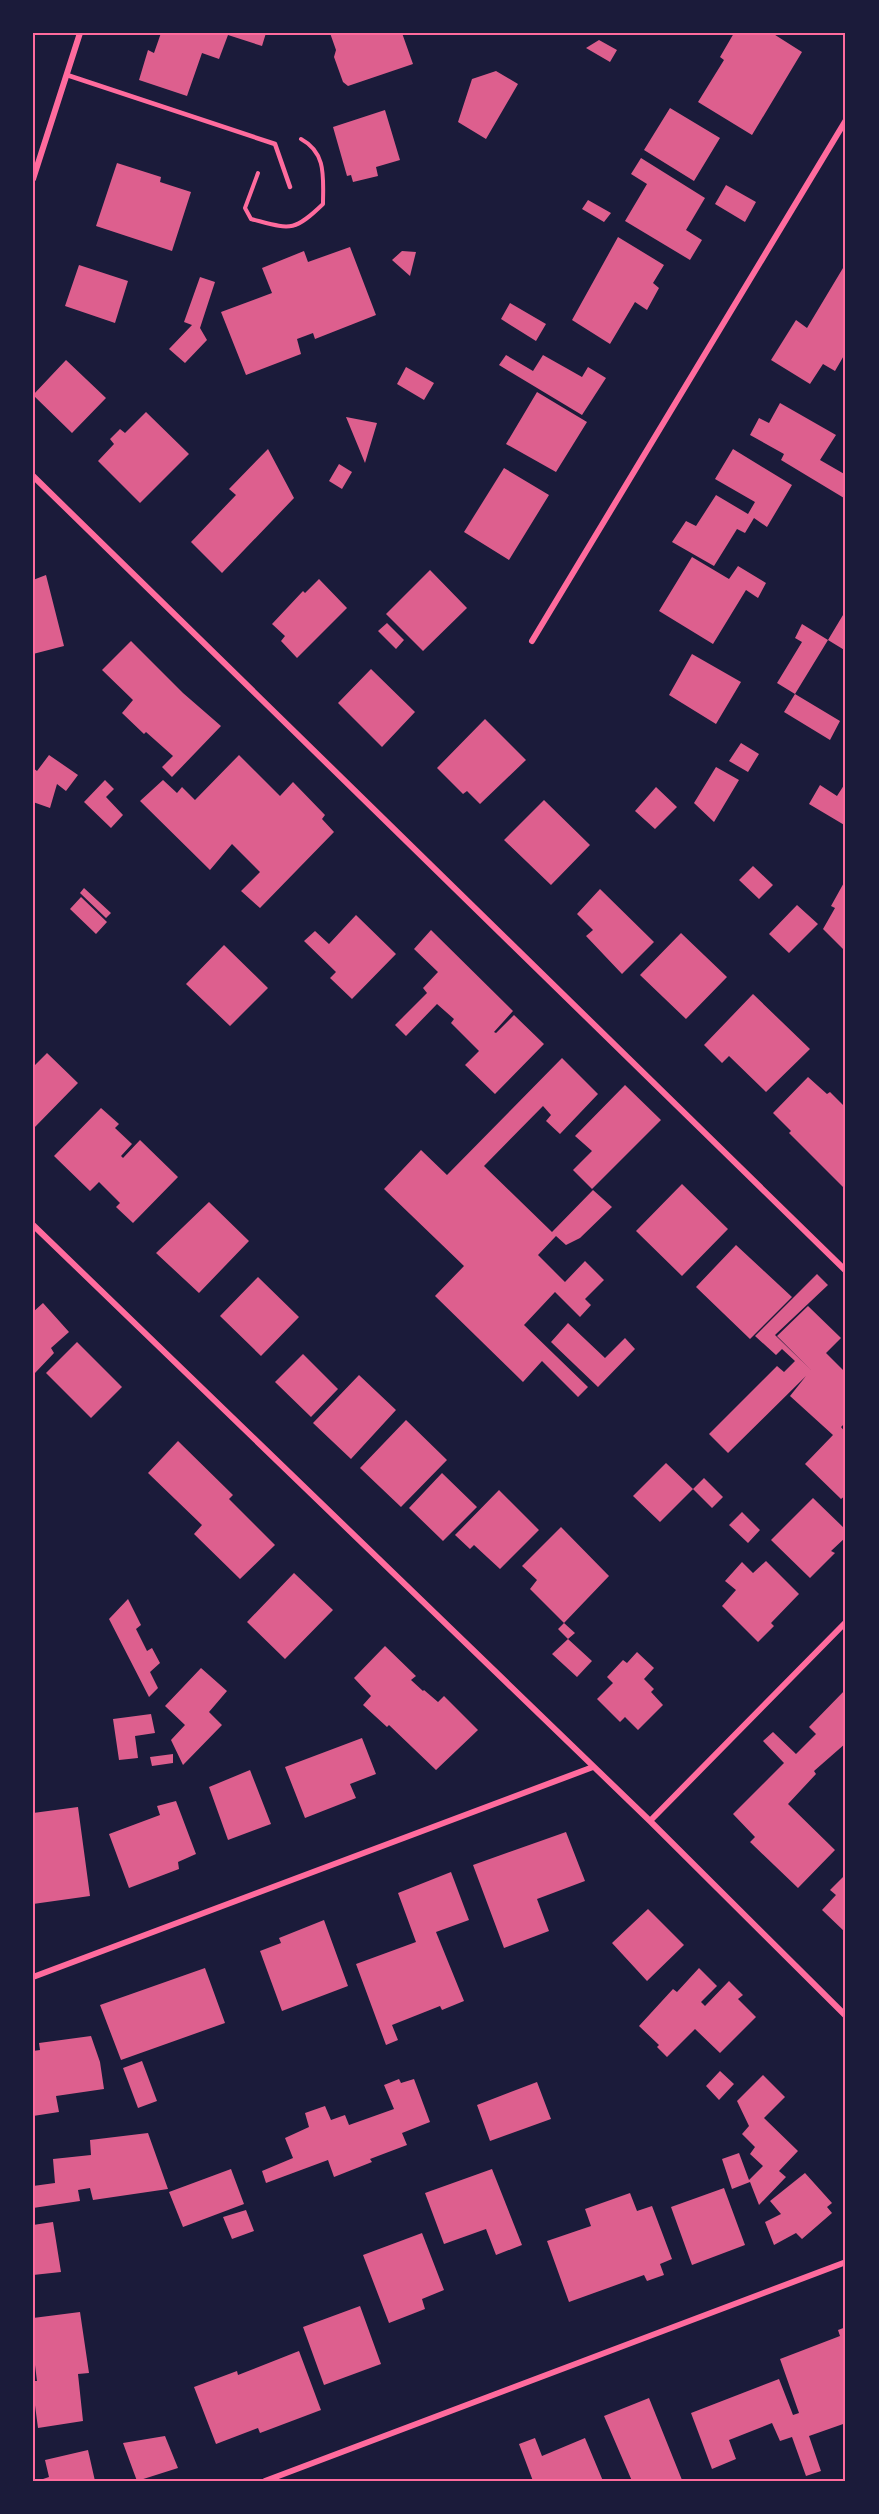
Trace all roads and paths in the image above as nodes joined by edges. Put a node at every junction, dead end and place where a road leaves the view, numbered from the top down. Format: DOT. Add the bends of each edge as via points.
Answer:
graph roads {
  1 [pos="80,33"];
  2 [pos="67,75"];
  3 [pos="846,120"];
  4 [pos="33,179"];
  5 [pos="290,188"];
  6 [pos="33,476"];
  7 [pos="532,641"];
  8 [pos="33,1225"];
  9 [pos="846,1271"];
  10 [pos="846,1622"];
  11 [pos="593,1767"];
  12 [pos="650,1821"];
  13 [pos="33,1977"];
  14 [pos="846,2016"];
  15 [pos="846,2262"];
  16 [pos="265,2481"];
  1 -- 2 [label="street"];
  2 -- 4 [label="street"];
  2 -- 5 [label="lane" via="275,144"];
  3 -- 7 [label="street"];
  6 -- 9 [label="street"];
  8 -- 11 [label="street"];
  10 -- 12 [label="street"];
  11 -- 12 [label="street"];
  11 -- 13 [label="street"];
  12 -- 14 [label="street"];
  15 -- 16 [label="street"];
}
